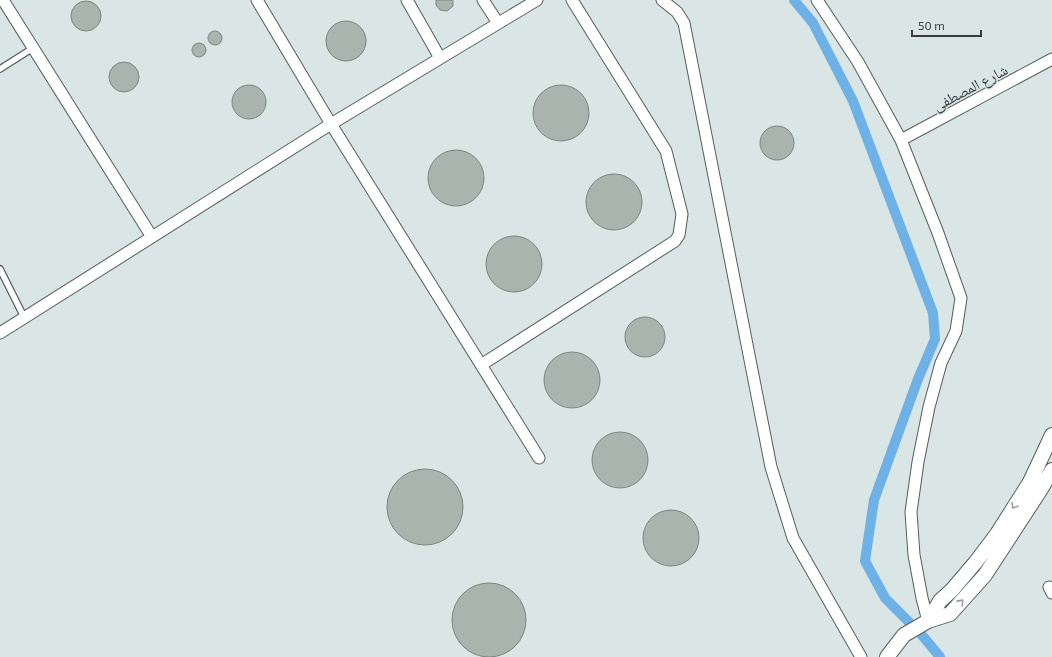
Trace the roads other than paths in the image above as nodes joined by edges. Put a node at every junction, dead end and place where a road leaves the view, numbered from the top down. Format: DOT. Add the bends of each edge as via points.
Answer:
graph roads {
  1 [pos="3,0"];
  2 [pos="258,0"];
  3 [pos="407,0"];
  4 [pos="483,0"];
  5 [pos="537,0"];
  6 [pos="572,0"];
  7 [pos="662,0"];
  8 [pos="821,1"];
  9 [pos="498,23"];
  10 [pos="33,48"];
  11 [pos="440,58"];
  12 [pos="1052,59"];
  13 [pos="0,69"];
  14 [pos="331,124"];
  15 [pos="901,140"];
  16 [pos="152,237"];
  17 [pos="0,269"];
  18 [pos="24,318"];
  19 [pos="0,333"];
  20 [pos="481,365"];
  21 [pos="1052,434"];
  22 [pos="539,458"];
  23 [pos="1052,470"];
  24 [pos="1030,482"];
  25 [pos="1042,489"];
  26 [pos="928,621"];
  27 [pos="861,657"];
  28 [pos="887,657"];
  1 -- 10 [label="street"];
  2 -- 14 [label="street"];
  3 -- 11 [label="street"];
  4 -- 9 [label="street"];
  5 -- 9 [label="street"];
  6 -- 20 [label="street" via="666,151 682,214 679,235 675,241"];
  7 -- 27 [label="street" via="678,12 684,23 771,468 793,538"];
  8 -- 15 [label="street"];
  9 -- 11 [label="street"];
  10 -- 13 [label="lane"];
  10 -- 16 [label="street"];
  11 -- 14 [label="street"];
  12 -- 15 [label="street, شارع المصطفى"];
  14 -- 16 [label="street"];
  14 -- 20 [label="street"];
  15 -- 26 [label="street" via="961,298 956,331 941,363 929,407 911,512 914,555"];
  16 -- 18 [label="street"];
  17 -- 18 [label="lane"];
  18 -- 19 [label="street"];
  20 -- 22 [label="street"];
  21 -- 24 [label="street"];
  23 -- 25 [label="street"];
  24 -- 25 [label="street"];
  24 -- 26 [label="street, one-way" via="997,534 971,569 940,601"];
  26 -- 25 [label="street, one-way" via="950,614 985,575"];
  26 -- 28 [label="street" via="904,635"];
}
